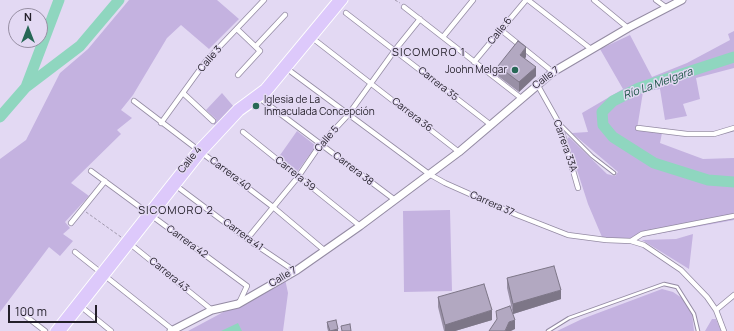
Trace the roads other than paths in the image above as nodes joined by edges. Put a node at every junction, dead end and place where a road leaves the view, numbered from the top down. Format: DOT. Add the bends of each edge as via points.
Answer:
graph roads {
  1 [pos="264,0"];
  2 [pos="337,0"];
  3 [pos="344,0"];
  4 [pos="473,0"];
  5 [pos="527,0"];
  6 [pos="594,0"];
  7 [pos="656,0"];
  8 [pos="675,0"];
  9 [pos="682,0"];
  10 [pos="404,7"];
  11 [pos="666,7"];
  12 [pos="346,13"];
  13 [pos="285,16"];
  14 [pos="420,19"];
  15 [pos="626,27"];
  16 [pos="237,29"];
  17 [pos="501,30"];
  18 [pos="311,36"];
  19 [pos="443,37"];
  20 [pos="256,46"];
  21 [pos="589,48"];
  22 [pos="395,50"];
  23 [pos="474,62"];
  24 [pos="285,68"];
  25 [pos="551,71"];
  26 [pos="238,76"];
  27 [pos="372,83"];
  28 [pos="537,84"];
  29 [pos="182,92"];
  30 [pos="258,96"];
  31 [pos="520,97"];
  32 [pos="134,101"];
  33 [pos="348,115"];
  34 [pos="213,121"];
  35 [pos="161,123"];
  36 [pos="489,124"];
  37 [pos="560,125"];
  38 [pos="638,128"];
  39 [pos="734,128"];
  40 [pos="243,132"];
  41 [pos="320,145"];
  42 [pos="458,150"];
  43 [pos="200,152"];
  44 [pos="91,170"];
  45 [pos="426,174"];
  46 [pos="614,174"];
  47 [pos="298,177"];
  48 [pos="105,181"];
  49 [pos="174,184"];
  50 [pos="578,188"];
  51 [pos="394,200"];
  52 [pos="273,207"];
  53 [pos="150,215"];
  54 [pos="734,216"];
  55 [pos="71,223"];
  56 [pos="360,226"];
  57 [pos="247,239"];
  58 [pos="632,241"];
  59 [pos="129,242"];
  60 [pos="324,250"];
  61 [pos="75,252"];
  62 [pos="296,270"];
  63 [pos="102,275"];
  64 [pos="734,295"];
  65 [pos="238,304"];
  66 [pos="79,305"];
  67 [pos="212,310"];
  68 [pos="716,310"];
  69 [pos="18,311"];
  70 [pos="172,330"];
  71 [pos="45,331"];
  72 [pos="54,331"];
  73 [pos="62,331"];
  74 [pos="111,331"];
  75 [pos="548,331"];
  76 [pos="698,331"];
  77 [pos="724,331"];
  1 -- 16 [label="street, Calle 3"];
  2 -- 18 [label="main road, Calle 4"];
  3 -- 18 [label="main road, Calle 4"];
  4 -- 19 [label="street"];
  5 -- 17 [label="street, Calle 6"];
  5 -- 21 [label="street"];
  6 -- 15 [label="street"];
  7 -- 11 [label="street"];
  8 -- 11 [label="street, Calle 7"];
  9 -- 11 [label="street, Calle 7"];
  10 -- 14 [label="street"];
  11 -- 15 [label="street, Calle 7"];
  12 -- 22 [label="street, Carrera 35"];
  13 -- 20 [label="street"];
  14 -- 19 [label="street"];
  14 -- 22 [label="street, Calle 5"];
  15 -- 21 [label="street, Calle 7"];
  16 -- 20 [label="street"];
  16 -- 29 [label="street, Calle 3" via="206,61"];
  17 -- 23 [label="street, Calle 6"];
  17 -- 25 [label="street"];
  18 -- 24 [label="main road, Calle 4"];
  18 -- 27 [label="street, Carrera 36"];
  19 -- 23 [label="street"];
  20 -- 26 [label="street" via="260,53"];
  21 -- 25 [label="street, Calle 7"];
  22 -- 27 [label="street, Calle 5"];
  22 -- 36 [label="street, Carrera 35"];
  23 -- 31 [label="street"];
  24 -- 30 [label="main road, Calle 4" via="268,92"];
  24 -- 33 [label="street, Carrera 37"];
  25 -- 28 [label="street, Calle 7"];
  25 -- 31 [label="street, Calle 7"];
  27 -- 33 [label="street, Calle 5"];
  27 -- 42 [label="street, Carrera 36"];
  28 -- 31 [label="street, Calle 7"];
  28 -- 37 [label="street, Carrera 33A"];
  29 -- 34 [label="street"];
  29 -- 35 [label="street, Calle 3"];
  30 -- 41 [label="street, Carrera 38"];
  30 -- 43 [label="main road, Calle 4"];
  31 -- 36 [label="street, Calle 7"];
  32 -- 35 [label="street, Carrera 40"];
  33 -- 41 [label="street, Calle 5"];
  33 -- 45 [label="street, Carrera 37"];
  35 -- 43 [label="street, Carrera 40"];
  36 -- 42 [label="street, Calle 7"];
  37 -- 46 [label="lane"];
  37 -- 50 [label="street, Carrera 33A"];
  38 -- 39 [label="street" via="687,134 714,134"];
  40 -- 47 [label="street, Carrera 39"];
  41 -- 47 [label="street, Calle 5"];
  41 -- 51 [label="street, Carrera 38"];
  42 -- 45 [label="street, Calle 7"];
  43 -- 49 [label="main road, Calle 4"];
  43 -- 52 [label="street, Carrera 40"];
  44 -- 48 [label="street, Carrera 42"];
  45 -- 51 [label="street, Calle 7"];
  45 -- 58 [label="street, Carrera 37" via="568,235"];
  47 -- 52 [label="street, Calle 5"];
  47 -- 56 [label="street, Carrera 39"];
  48 -- 53 [label="street, Carrera 42"];
  48 -- 55 [label="street"];
  49 -- 53 [label="main road, Calle 4"];
  49 -- 57 [label="street, Carrera 41"];
  51 -- 56 [label="street, Calle 7"];
  52 -- 57 [label="street, Calle 5"];
  52 -- 60 [label="street, Carrera 40"];
  53 -- 59 [label="main road, Calle 4"];
  53 -- 65 [label="street, Carrera 42" via="247,286"];
  54 -- 58 [label="street, Carrera 37" via="642,234"];
  56 -- 60 [label="street, Calle 7"];
  57 -- 62 [label="street, Carrera 41"];
  58 -- 68 [label="street" via="644,245 681,270"];
  59 -- 63 [label="main road, Calle 4"];
  59 -- 67 [label="street, Carrera 43"];
  60 -- 62 [label="street, Calle 7"];
  61 -- 63 [label="street"];
  62 -- 65 [label="street, Calle 7"];
  63 -- 66 [label="main road, Calle 4"];
  63 -- 70 [label="street"];
  64 -- 68 [label="street"];
  65 -- 67 [label="street, Calle 7"];
  66 -- 72 [label="main road, Calle 4"];
  66 -- 73 [label="main road, Calle 4"];
  66 -- 74 [label="street"];
  67 -- 70 [label="street, Calle 7"];
  68 -- 77 [label="street"];
  69 -- 71 [label="street"];
  75 -- 76 [label="lane" via="569,318 664,284 677,286 694,314"];
}
